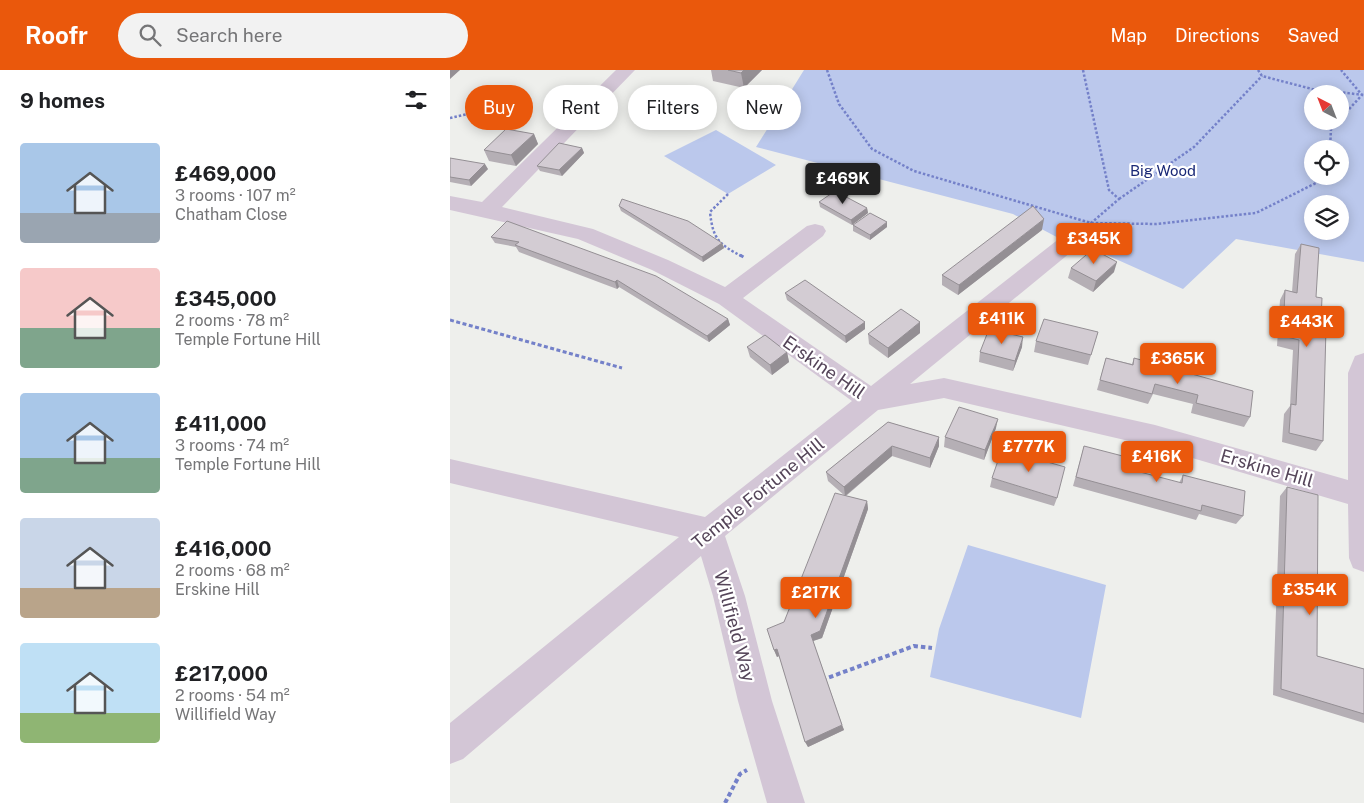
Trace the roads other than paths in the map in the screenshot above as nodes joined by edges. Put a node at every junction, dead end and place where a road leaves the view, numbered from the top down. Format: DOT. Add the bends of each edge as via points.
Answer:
graph roads {
  1 [pos="626,70"];
  2 [pos="450,203"];
  3 [pos="487,210"];
  4 [pos="815,231"];
  5 [pos="1068,243"];
  6 [pos="727,298"];
  7 [pos="1364,363"];
  8 [pos="872,401"];
  9 [pos="450,471"];
  10 [pos="1362,496"];
  11 [pos="709,531"];
  12 [pos="1364,558"];
  13 [pos="450,746"];
  14 [pos="786,803"];
  1 -- 3 [label="street"];
  2 -- 3 [label="street, Erskine Hill"];
  3 -- 6 [label="street, Erskine Hill" via="585,234 660,265"];
  4 -- 6 [label="street"];
  5 -- 8 [label="street, Temple Fortune Hill"];
  6 -- 8 [label="street, Erskine Hill"];
  7 -- 10 [label="street" via="1361,373"];
  8 -- 10 [label="street, Erskine Hill" via="944,388 1154,436"];
  8 -- 11 [label="street, Temple Fortune Hill"];
  9 -- 11 [label="street"];
  10 -- 12 [label="street"];
  11 -- 13 [label="street, Temple Fortune Hill"];
  11 -- 14 [label="street, Willifield Way"];
}
